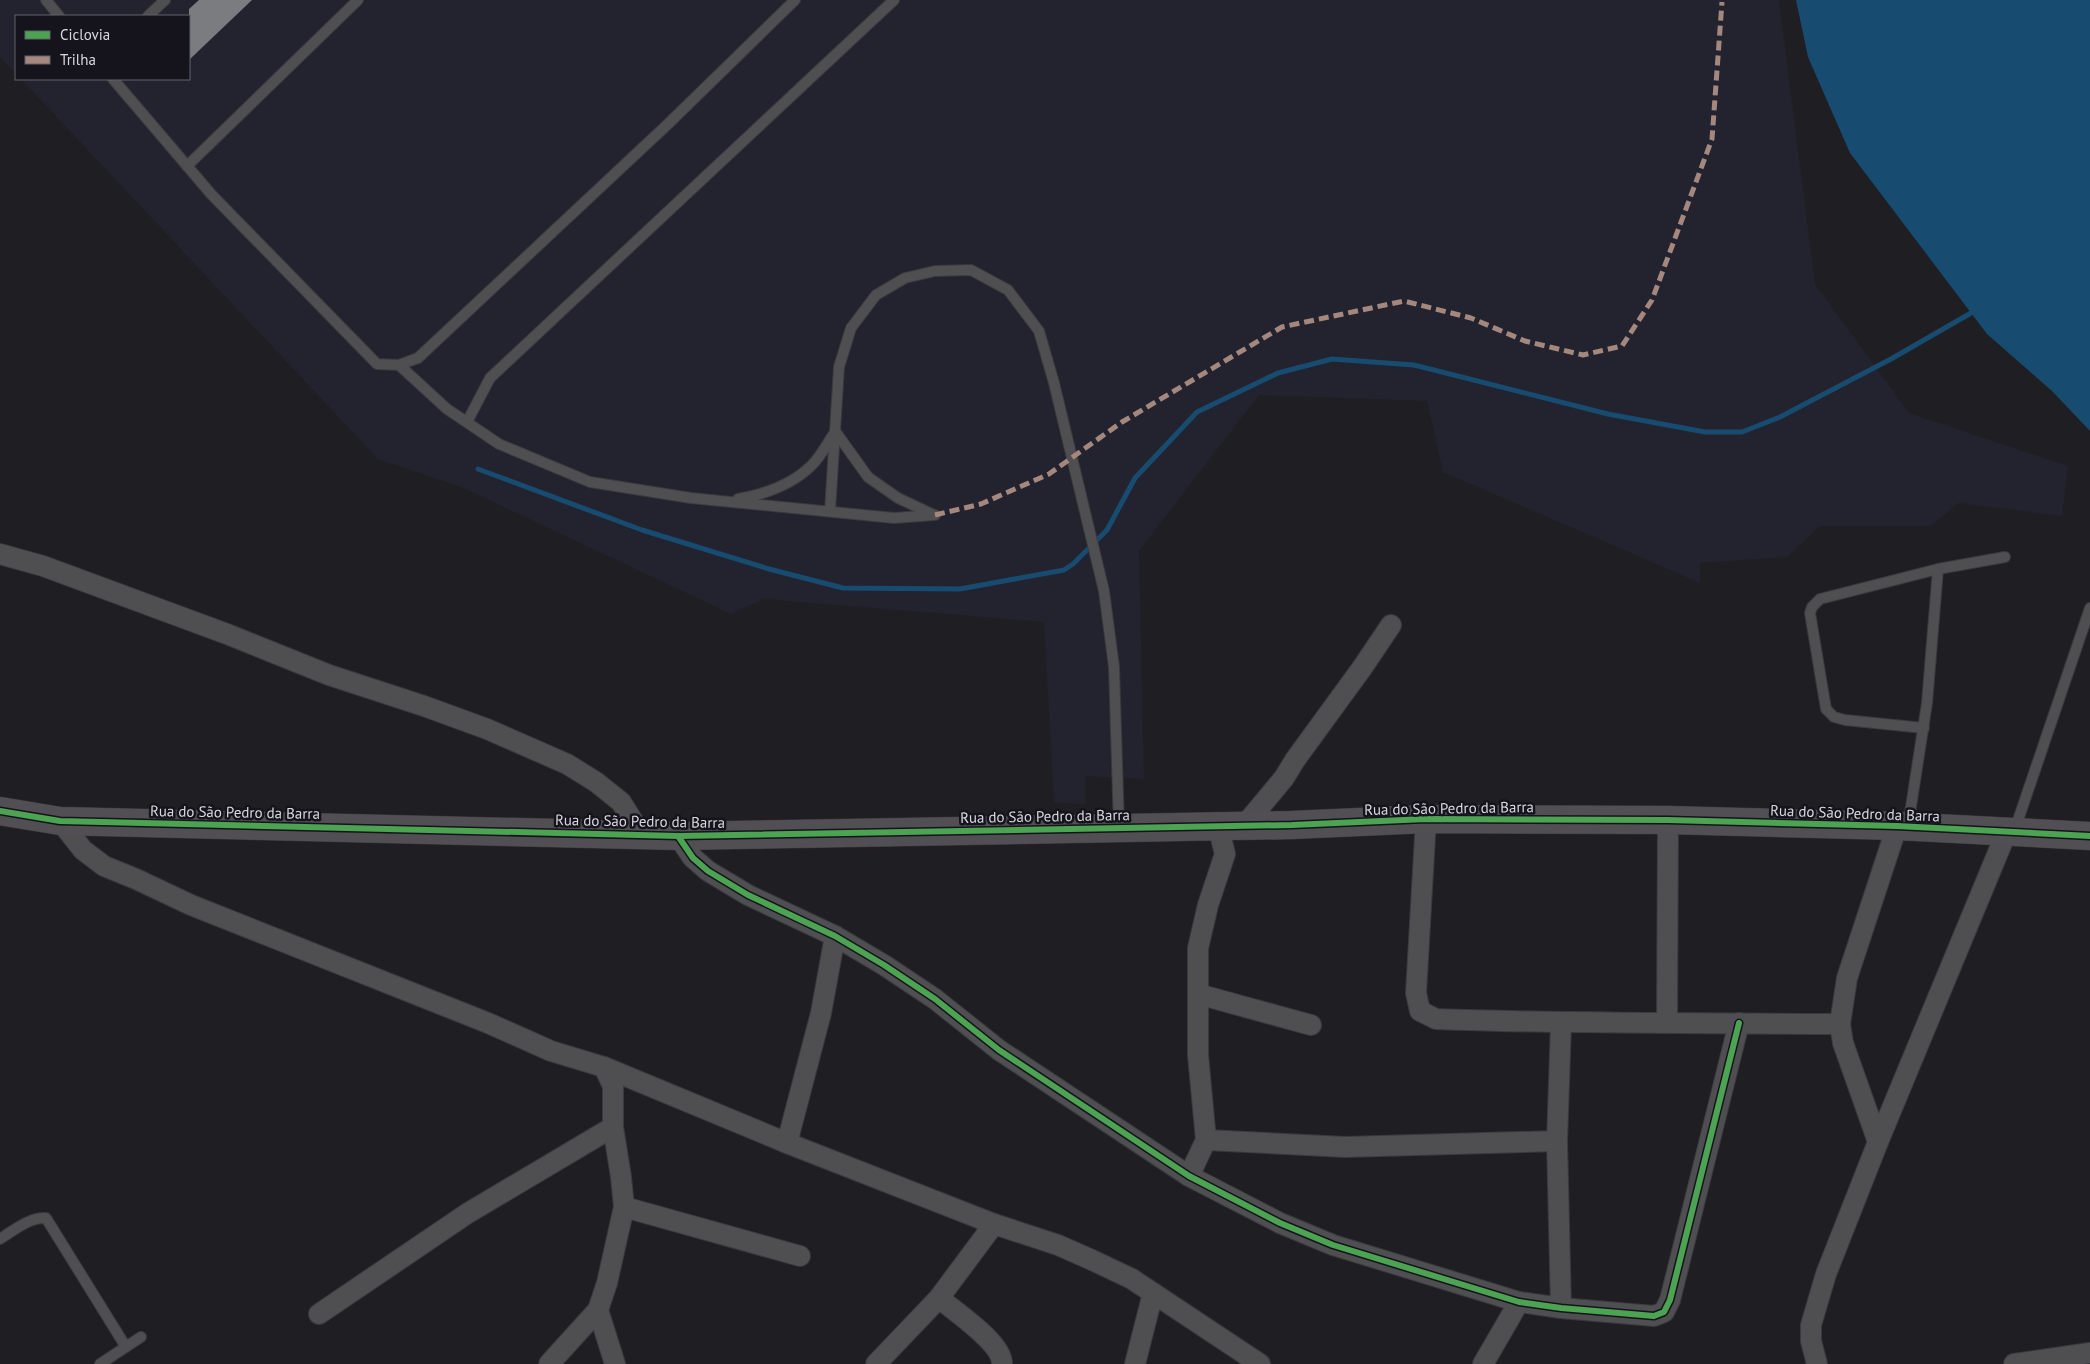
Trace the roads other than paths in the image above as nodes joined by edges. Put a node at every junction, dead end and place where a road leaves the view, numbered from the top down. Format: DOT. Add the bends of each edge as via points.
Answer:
graph roads {
  1 [pos="46,0"];
  2 [pos="166,0"];
  3 [pos="358,0"];
  4 [pos="795,0"];
  5 [pos="894,0"];
  6 [pos="59,15"];
  7 [pos="149,15"];
  8 [pos="114,80"];
  9 [pos="187,166"];
  10 [pos="399,365"];
  11 [pos="468,422"];
  12 [pos="835,431"];
  13 [pos="726,502"];
  14 [pos="830,512"];
  15 [pos="0,554"];
  16 [pos="2006,557"];
  17 [pos="1938,569"];
  18 [pos="2090,608"];
  19 [pos="1391,625"];
  20 [pos="1924,728"];
  21 [pos="0,811"];
  22 [pos="1426,819"];
  23 [pos="1668,820"];
  24 [pos="60,821"];
  25 [pos="1218,826"];
  26 [pos="1244,826"];
  27 [pos="1903,826"];
  28 [pos="1119,828"];
  29 [pos="2011,832"];
  30 [pos="641,834"];
  31 [pos="678,836"];
  32 [pos="2090,836"];
  33 [pos="835,936"];
  34 [pos="1198,994"];
  35 [pos="1667,1022"];
  36 [pos="1739,1023"];
  37 [pos="1561,1024"];
  38 [pos="1840,1024"];
  39 [pos="1310,1025"];
  40 [pos="604,1068"];
  41 [pos="614,1127"];
  42 [pos="1206,1140"];
  43 [pos="1557,1141"];
  44 [pos="1878,1142"];
  45 [pos="787,1143"];
  46 [pos="1189,1176"];
  47 [pos="624,1207"];
  48 [pos="994,1224"];
  49 [pos="0,1239"];
  50 [pos="800,1256"];
  51 [pos="1153,1292"];
  52 [pos="939,1298"];
  53 [pos="1519,1302"];
  54 [pos="1561,1308"];
  55 [pos="598,1310"];
  56 [pos="320,1314"];
  57 [pos="141,1337"];
  58 [pos="126,1347"];
  59 [pos="2090,1353"];
  60 [pos="100,1364"];
  61 [pos="549,1364"];
  62 [pos="616,1364"];
  63 [pos="876,1364"];
  64 [pos="1002,1364"];
  65 [pos="1134,1364"];
  66 [pos="1259,1364"];
  67 [pos="1483,1364"];
  68 [pos="1817,1364"];
  69 [pos="2014,1364"];
  1 -- 6 [label="lane"];
  2 -- 7 [label="lane"];
  3 -- 9 [label="lane"];
  4 -- 10 [label="lane" via="418,358"];
  5 -- 11 [label="lane" via="490,378"];
  8 -- 9 [label="lane"];
  9 -- 10 [label="lane" via="377,364"];
  10 -- 11 [label="lane" via="447,409"];
  11 -- 13 [label="lane" via="499,444 590,482"];
  12 -- 13 [label="lane" via="812,464 782,487"];
  12 -- 14 [label="lane"];
  12 -- 14 [label="lane" via="868,477 898,498 935,515 894,518"];
  12 -- 28 [label="lane" via="839,367 850,328 876,295 905,278 935,271 971,270 1008,290 1039,331 1104,590 1114,667"];
  13 -- 14 [label="lane"];
  15 -- 30 [label="street" via="43,566 329,675 504,736 567,764 596,782 621,802"];
  16 -- 17 [label="lane"];
  17 -- 20 [label="lane"];
  17 -- 20 [label="lane" via="1820,599 1810,613 1826,709 1834,717 1845,720"];
  18 -- 29 [label="lane"];
  19 -- 26 [label="street" via="1284,778"];
  20 -- 27 [label="lane"];
  21 -- 24 [label="street, Rua do São Pedro da Barra"];
  22 -- 23 [label="street, Rua do São Pedro da Barra"];
  22 -- 26 [label="street, Rua do São Pedro da Barra"];
  22 -- 37 [label="street" via="1416,993 1420,1011 1436,1020"];
  23 -- 27 [label="street, Rua do São Pedro da Barra"];
  23 -- 35 [label="street"];
  24 -- 30 [label="street, Rua do São Pedro da Barra"];
  24 -- 40 [label="street" via="83,850 104,866 191,905 551,1050"];
  25 -- 26 [label="street, Rua do São Pedro da Barra"];
  25 -- 28 [label="street, Rua do São Pedro da Barra"];
  25 -- 34 [label="street" via="1225,854 1198,948"];
  27 -- 29 [label="street, Rua do São Pedro da Barra"];
  27 -- 38 [label="street" via="1846,978"];
  28 -- 31 [label="street, Rua do São Pedro da Barra"];
  29 -- 32 [label="street, Rua do São Pedro da Barra"];
  29 -- 44 [label="street"];
  30 -- 31 [label="street, Rua do São Pedro da Barra"];
  31 -- 33 [label="street" via="693,858 708,871 748,895"];
  33 -- 45 [label="street" via="821,1013"];
  33 -- 46 [label="street" via="935,999 999,1050"];
  34 -- 39 [label="street"];
  34 -- 42 [label="street" via="1198,1054"];
  35 -- 36 [label="street"];
  35 -- 37 [label="street"];
  36 -- 38 [label="street"];
  36 -- 54 [label="street" via="1670,1300 1664,1312 1654,1316"];
  37 -- 43 [label="street"];
  38 -- 44 [label="street" via="1846,1051"];
  40 -- 41 [label="street" via="613,1086"];
  40 -- 45 [label="street"];
  41 -- 47 [label="street"];
  41 -- 56 [label="street" via="468,1213"];
  42 -- 43 [label="street" via="1345,1146"];
  42 -- 46 [label="street"];
  43 -- 54 [label="street"];
  44 -- 68 [label="street" via="1826,1274 1811,1325"];
  45 -- 48 [label="street"];
  46 -- 53 [label="street" via="1280,1223 1333,1245"];
  47 -- 50 [label="street"];
  47 -- 55 [label="street"];
  48 -- 51 [label="street" via="1058,1245"];
  48 -- 52 [label="street"];
  49 -- 58 [label="lane" via="31,1220 46,1218"];
  51 -- 65 [label="street"];
  51 -- 66 [label="street"];
  52 -- 63 [label="street"];
  52 -- 64 [label="street" via="989,1340"];
  53 -- 54 [label="street"];
  53 -- 67 [label="street"];
  55 -- 61 [label="street"];
  55 -- 62 [label="street"];
  57 -- 58 [label="lane"];
  58 -- 60 [label="lane"];
  59 -- 69 [label="street"];
}
